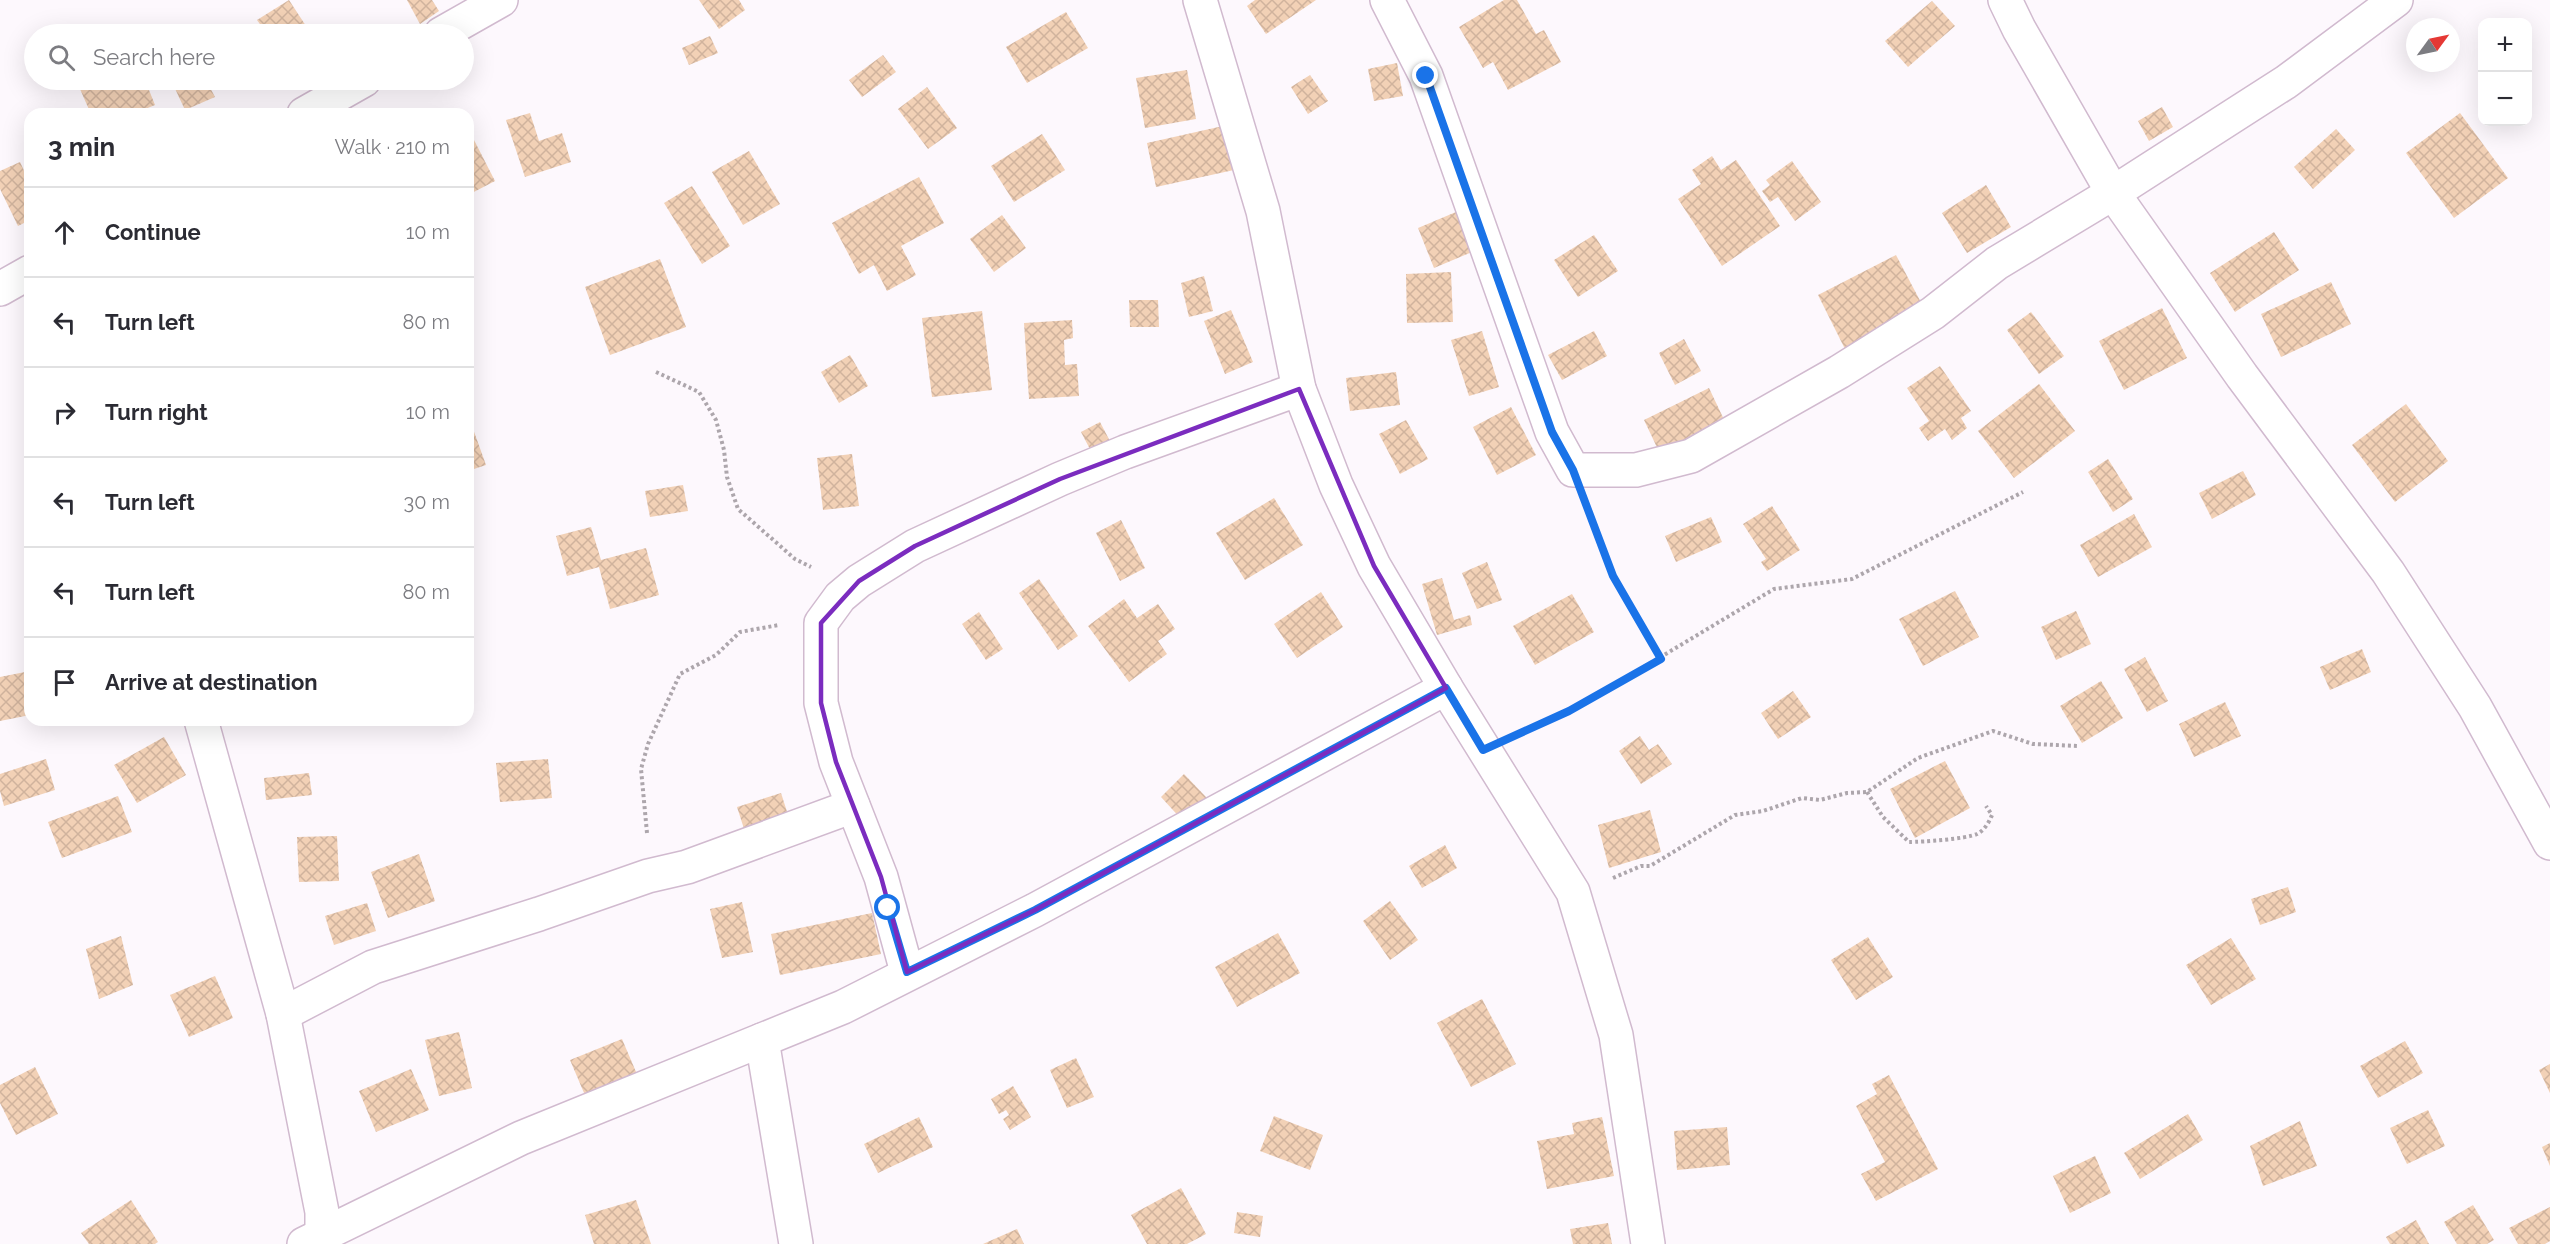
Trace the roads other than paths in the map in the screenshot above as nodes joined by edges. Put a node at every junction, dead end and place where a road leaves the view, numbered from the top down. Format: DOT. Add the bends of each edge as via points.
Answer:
graph roads {
  1 [pos="501,0"];
  2 [pos="1200,0"];
  3 [pos="1387,0"];
  4 [pos="2005,0"];
  5 [pos="2396,0"];
  6 [pos="459,24"];
  7 [pos="346,90"];
  8 [pos="315,108"];
  9 [pos="2114,193"];
  10 [pos="24,275"];
  11 [pos="0,289"];
  12 [pos="1299,388"];
  13 [pos="1446,688"];
  14 [pos="203,726"];
  15 [pos="853,806"];
  16 [pos="2550,843"];
  17 [pos="907,972"];
  18 [pos="283,1014"];
  19 [pos="762,1040"];
  20 [pos="313,1240"];
  21 [pos="796,1244"];
  22 [pos="1648,1244"];
  1 -- 6 [label="street"];
  2 -- 12 [label="street" via="1263,211"];
  3 -- 9 [label="street" via="1426,76 1552,432 1573,470 1636,470 1691,456 1839,372 1933,313 1997,263"];
  4 -- 9 [label="street"];
  5 -- 9 [label="street" via="2286,82"];
  7 -- 8 [label="street"];
  9 -- 16 [label="street" via="2242,376 2388,573 2475,707"];
  10 -- 11 [label="street"];
  12 -- 13 [label="street" via="1336,485 1374,566"];
  12 -- 15 [label="street" via="1060,479 915,546 840,597 825,613 821,703"];
  13 -- 17 [label="street" via="1045,904"];
  13 -- 22 [label="street" via="1573,892 1616,1035"];
  14 -- 18 [label="street"];
  15 -- 17 [label="street" via="881,877"];
  15 -- 18 [label="street" via="687,867 648,876 373,967"];
  17 -- 19 [label="street" via="843,1007"];
  18 -- 20 [label="street" via="322,1212"];
  19 -- 20 [label="street" via="520,1138"];
  19 -- 21 [label="street"];
}
